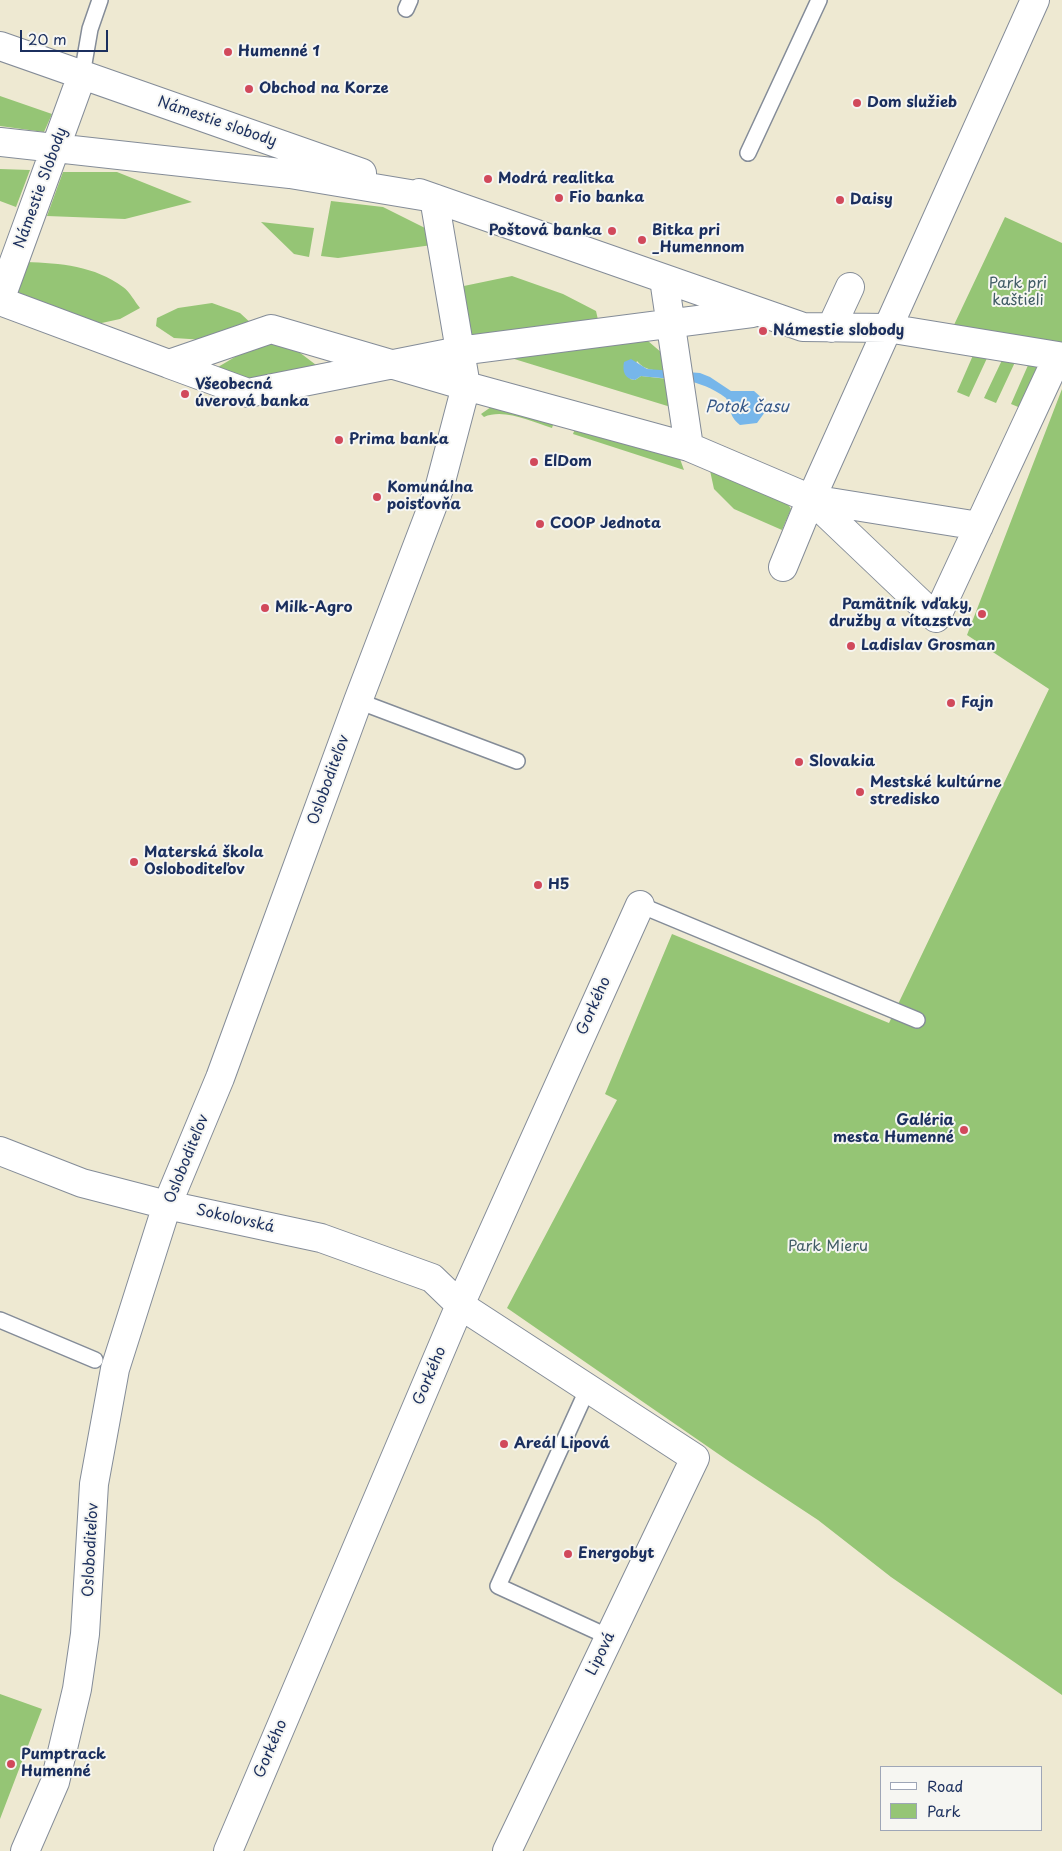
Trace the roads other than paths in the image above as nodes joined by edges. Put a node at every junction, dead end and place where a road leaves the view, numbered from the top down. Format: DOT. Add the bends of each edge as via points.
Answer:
graph roads {
  1 [pos="100,0"];
  2 [pos="819,0"];
  3 [pos="1035,0"];
  4 [pos="0,46"];
  5 [pos="82,75"];
  6 [pos="0,142"];
  7 [pos="55,148"];
  8 [pos="748,153"];
  9 [pos="434,198"];
  10 [pos="664,279"];
  11 [pos="850,286"];
  12 [pos="0,301"];
  13 [pos="758,312"];
  14 [pos="670,324"];
  15 [pos="831,328"];
  16 [pos="887,328"];
  17 [pos="459,351"];
  18 [pos="169,364"];
  19 [pos="392,364"];
  20 [pos="466,386"];
  21 [pos="689,447"];
  22 [pos="811,498"];
  23 [pos="979,526"];
  24 [pos="783,567"];
  25 [pos="358,701"];
  26 [pos="517,761"];
  27 [pos="640,904"];
  28 [pos="917,1020"];
  29 [pos="0,1151"];
  30 [pos="167,1205"];
  31 [pos="460,1305"];
  32 [pos="0,1320"];
  33 [pos="95,1360"];
  34 [pos="588,1388"];
  35 [pos="695,1458"];
  36 [pos="609,1637"];
  37 [pos="25,1851"];
  38 [pos="228,1851"];
  39 [pos="507,1851"];
  1 -- 5 [label="lane" via="90,29"];
  2 -- 8 [label="lane"];
  3 -- 16 [label="street"];
  4 -- 5 [label="street, Námestie slobody"];
  5 -- 7 [label="street, Námestie Slobody"];
  5 -- 9 [label="street, Námestie slobody"];
  6 -- 7 [label="street, Námestie slobody"];
  7 -- 9 [label="street, Námestie slobody" via="290,174"];
  7 -- 12 [label="street, Námestie Slobody"];
  9 -- 10 [label="street, Námestie slobody"];
  9 -- 17 [label="street"];
  10 -- 13 [label="street, Námestie slobody"];
  10 -- 14 [label="street"];
  11 -- 15 [label="street"];
  12 -- 18 [label="street, Námestie slobody"];
  13 -- 14 [label="street, Námestie slobody"];
  13 -- 15 [label="street, Námestie slobody" via="802,327"];
  14 -- 17 [label="street, Námestie slobody"];
  14 -- 21 [label="street"];
  15 -- 16 [label="street, Námestie slobody"];
  16 -- 22 [label="street"];
  16 -- 23 [label="street, Námestie slobody" via="1058,356"];
  17 -- 19 [label="street, Námestie slobody"];
  17 -- 20 [label="street"];
  18 -- 19 [label="street, Námestie slobody" via="248,393"];
  18 -- 19 [label="street, Námestie slobody" via="271,329"];
  19 -- 20 [label="street, Námestie slobody"];
  20 -- 21 [label="street, Námestie slobody"];
  20 -- 25 [label="street, Osloboditeľov" via="439,489"];
  21 -- 22 [label="street, Námestie slobody"];
  22 -- 23 [label="street, Námestie slobody"];
  22 -- 23 [label="street, Námestie slobody" via="936,618"];
  22 -- 24 [label="street"];
  25 -- 26 [label="lane"];
  25 -- 30 [label="street, Osloboditeľov" via="220,1078"];
  27 -- 28 [label="lane"];
  27 -- 31 [label="street, Gorkého"];
  29 -- 30 [label="street, Sokolovská" via="82,1183"];
  30 -- 31 [label="street, Sokolovská" via="321,1238 432,1278"];
  30 -- 37 [label="street, Osloboditeľov" via="115,1369 94,1484 87,1616 77,1689 55,1782"];
  31 -- 34 [label="street, Sokolovská"];
  31 -- 38 [label="street, Gorkého"];
  32 -- 33 [label="lane"];
  34 -- 35 [label="street, Sokolovská"];
  34 -- 36 [label="lane" via="498,1586"];
  35 -- 36 [label="street, Lipová"];
  36 -- 39 [label="street, Lipová"];
}
